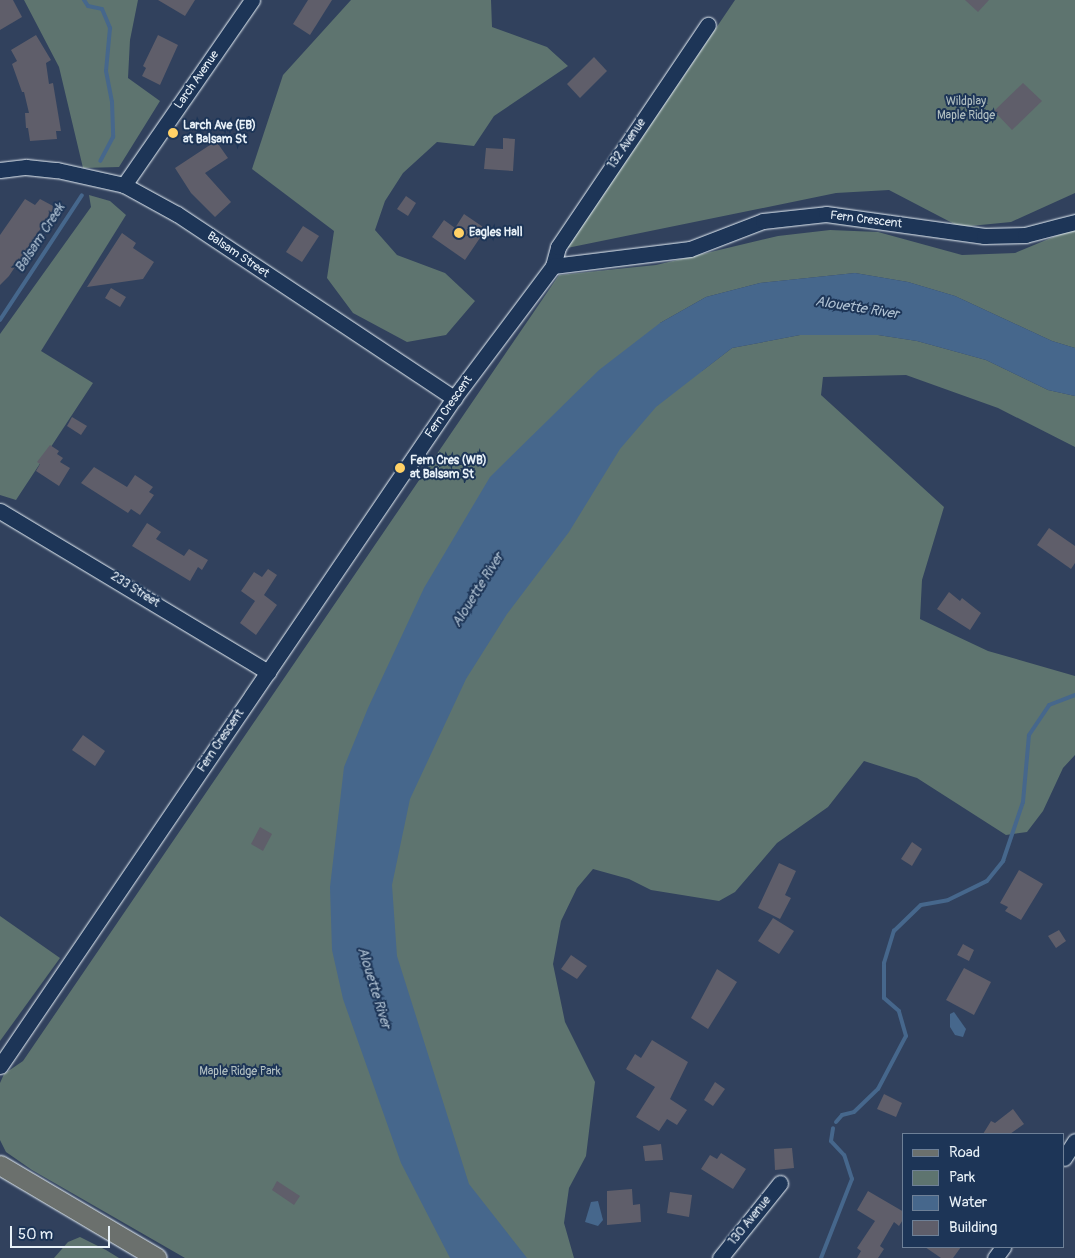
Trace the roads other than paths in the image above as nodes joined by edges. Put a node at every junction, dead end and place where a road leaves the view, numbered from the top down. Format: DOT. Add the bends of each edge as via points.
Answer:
graph roads {
  1 [pos="252,0"];
  2 [pos="708,25"];
  3 [pos="0,170"];
  4 [pos="124,185"];
  5 [pos="1075,222"];
  6 [pos="553,266"];
  7 [pos="454,398"];
  8 [pos="0,511"];
  9 [pos="268,672"];
  10 [pos="0,1066"];
  11 [pos="1075,1142"];
  12 [pos="1065,1157"];
  13 [pos="3,1163"];
  14 [pos="780,1183"];
  15 [pos="157,1258"];
  16 [pos="720,1258"];
  1 -- 4 [label="street, Larch Avenue"];
  2 -- 6 [label="street, 132 Avenue" via="558,247"];
  3 -- 4 [label="street, Balsam Street" via="26,167 57,170"];
  4 -- 7 [label="street, Balsam Street" via="177,214"];
  5 -- 6 [label="street, Fern Crescent" via="1025,235 984,236 826,214 763,221 690,249"];
  6 -- 7 [label="street, Fern Crescent"];
  7 -- 9 [label="street, Fern Crescent"];
  8 -- 9 [label="street, 233 Street"];
  9 -- 10 [label="street, Fern Crescent"];
  11 -- 12 [label="street"];
  13 -- 15 [label="main road"];
  14 -- 16 [label="street, 130 Avenue"];
}
